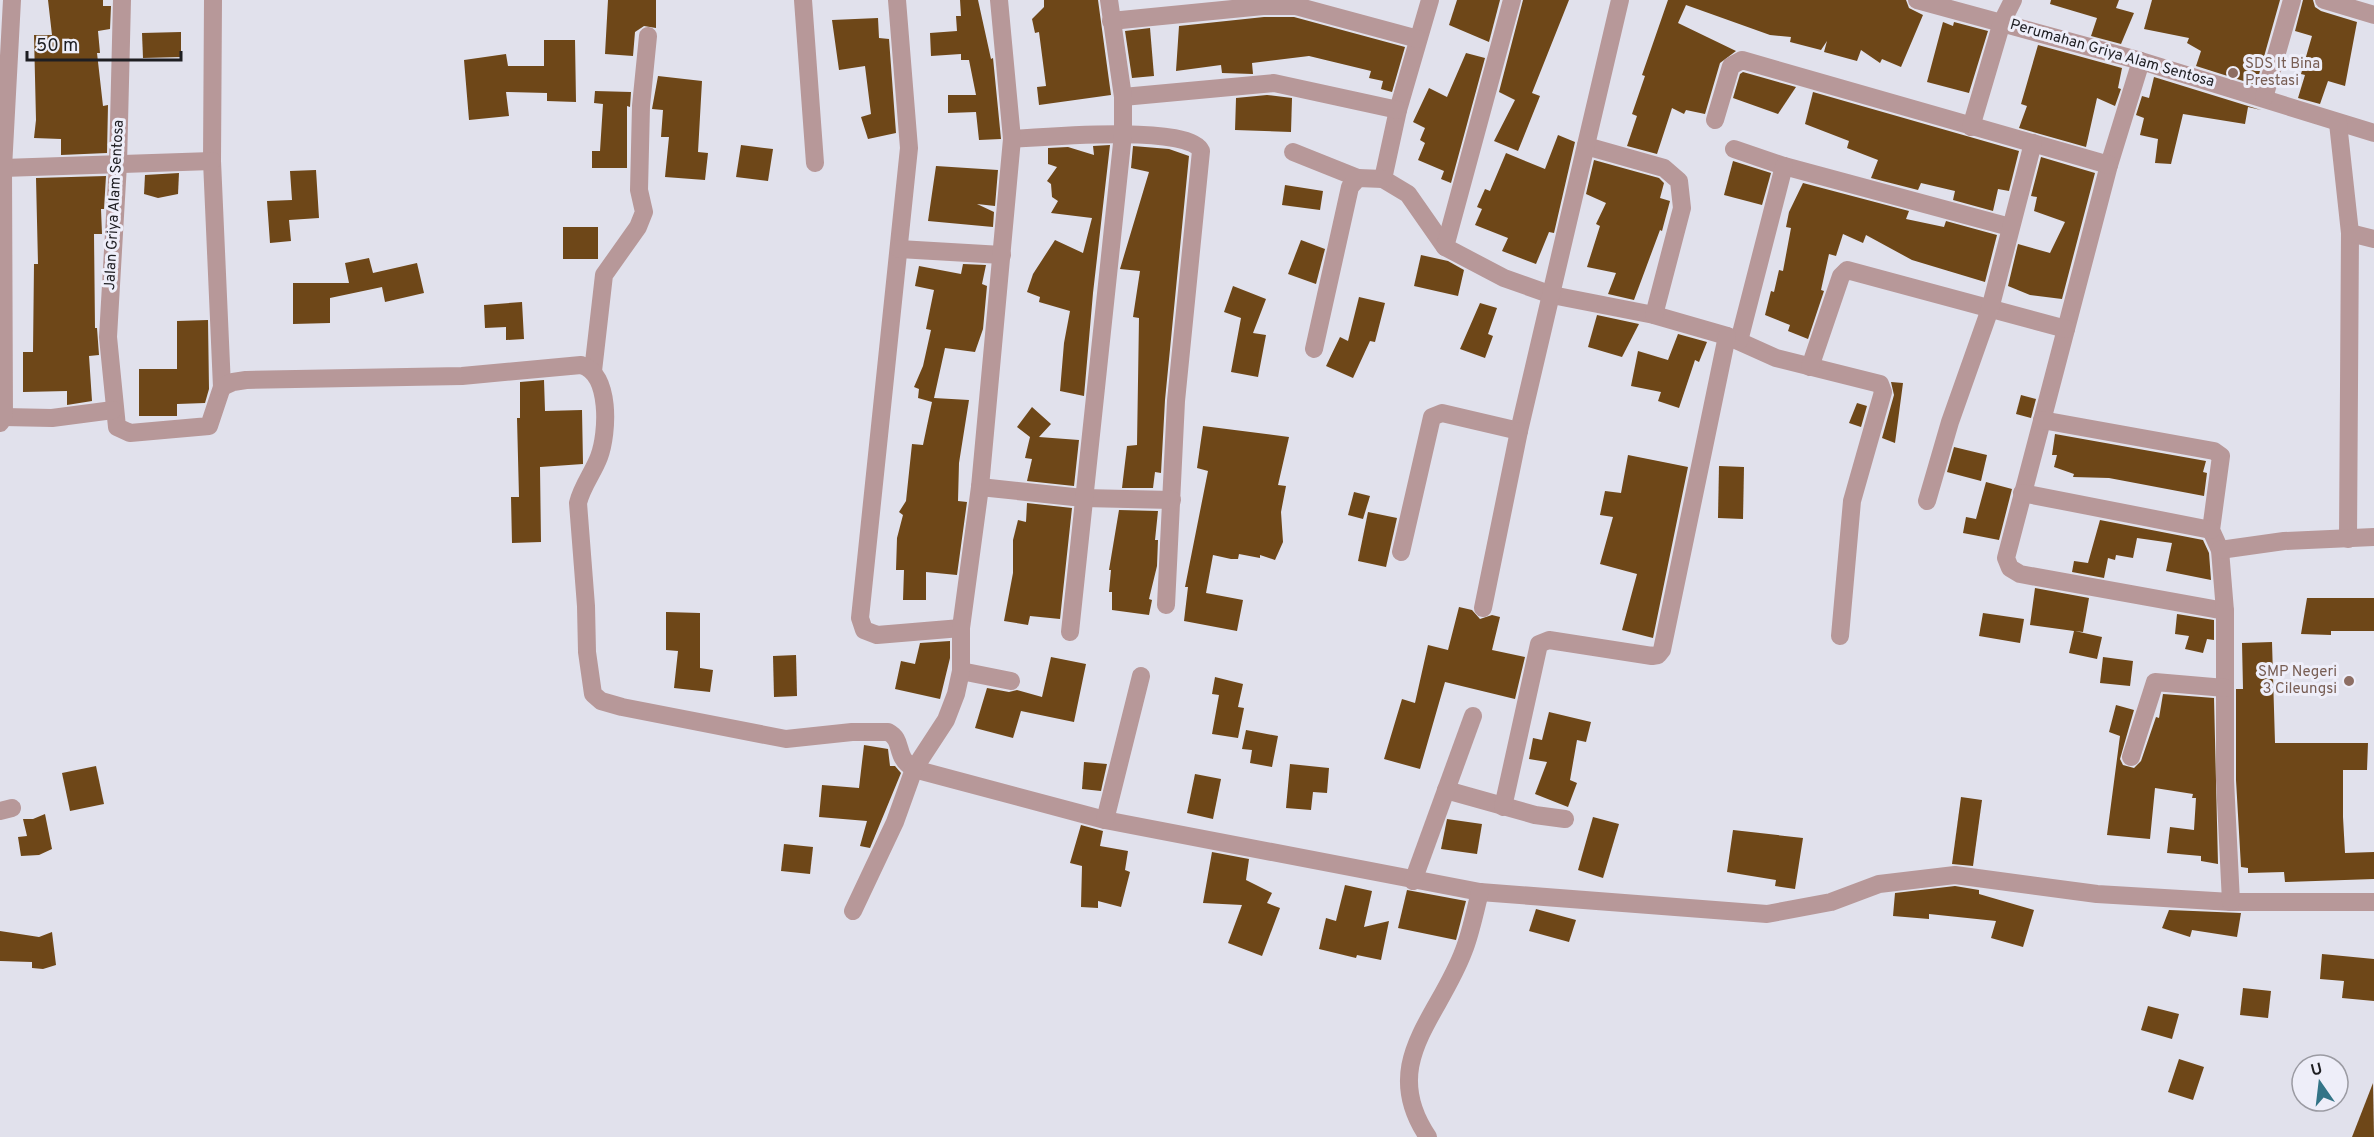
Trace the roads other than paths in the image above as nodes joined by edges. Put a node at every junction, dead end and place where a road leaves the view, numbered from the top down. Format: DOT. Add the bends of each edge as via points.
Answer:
graph roads {
  1 [pos="12,0"];
  2 [pos="122,0"];
  3 [pos="213,0"];
  4 [pos="803,0"];
  5 [pos="897,0"];
  6 [pos="999,0"];
  7 [pos="1109,0"];
  8 [pos="1430,0"];
  9 [pos="1512,0"];
  10 [pos="1620,0"];
  11 [pos="1917,0"];
  12 [pos="2013,0"];
  13 [pos="2292,0"];
  14 [pos="2324,0"];
  15 [pos="2374,15"];
  16 [pos="1111,21"];
  17 [pos="2002,22"];
  18 [pos="648,36"];
  19 [pos="1418,39"];
  20 [pos="2141,61"];
  21 [pos="1123,97"];
  22 [pos="2264,98"];
  23 [pos="1398,110"];
  24 [pos="1715,120"];
  25 [pos="2338,123"];
  26 [pos="1971,128"];
  27 [pos="2374,133"];
  28 [pos="1123,134"];
  29 [pos="1012,139"];
  30 [pos="2033,143"];
  31 [pos="1586,146"];
  32 [pos="1734,149"];
  33 [pos="1293,152"];
  34 [pos="212,161"];
  35 [pos="815,163"];
  36 [pos="118,164"];
  37 [pos="2109,165"];
  38 [pos="1784,166"];
  39 [pos="3,168"];
  40 [pos="1358,178"];
  41 [pos="1383,179"];
  42 [pos="2010,227"];
  43 [pos="2350,233"];
  44 [pos="2374,239"];
  45 [pos="1445,247"];
  46 [pos="899,249"];
  47 [pos="1002,255"];
  48 [pos="1552,295"];
  49 [pos="1990,309"];
  50 [pos="1654,315"];
  51 [pos="2066,329"];
  52 [pos="1733,338"];
  53 [pos="1314,349"];
  54 [pos="1810,367"];
  55 [pos="593,371"];
  56 [pos="222,387"];
  57 [pos="113,410"];
  58 [pos="2,420"];
  59 [pos="2042,420"];
  60 [pos="1518,431"];
  61 [pos="980,487"];
  62 [pos="2022,493"];
  63 [pos="1083,498"];
  64 [pos="1172,500"];
  65 [pos="1927,501"];
  66 [pos="2211,530"];
  67 [pos="2374,537"];
  68 [pos="2348,539"];
  69 [pos="2220,550"];
  70 [pos="1401,552"];
  71 [pos="1166,605"];
  72 [pos="1483,608"];
  73 [pos="2225,611"];
  74 [pos="961,628"];
  75 [pos="1070,632"];
  76 [pos="1840,636"];
  77 [pos="961,671"];
  78 [pos="1142,676"];
  79 [pos="1011,681"];
  80 [pos="2225,688"];
  81 [pos="1473,716"];
  82 [pos="2132,757"];
  83 [pos="914,769"];
  84 [pos="1446,790"];
  85 [pos="1503,807"];
  86 [pos="1565,819"];
  87 [pos="1105,820"];
  88 [pos="1413,881"];
  89 [pos="1480,892"];
  90 [pos="2231,902"];
  91 [pos="2374,902"];
  92 [pos="853,911"];
  93 [pos="1428,1137"];
  1 -- 39 [label="street"];
  2 -- 36 [label="street, Jalan Griya Alam Sentosa"];
  3 -- 34 [label="street"];
  4 -- 35 [label="street"];
  5 -- 46 [label="street" via="909,139"];
  6 -- 29 [label="street"];
  7 -- 16 [label="street"];
  8 -- 19 [label="street"];
  9 -- 45 [label="street"];
  10 -- 31 [label="street"];
  11 -- 17 [label="street, Perumahan Griya Alam Sentosa"];
  12 -- 17 [label="street"];
  13 -- 22 [label="street"];
  14 -- 15 [label="street"];
  16 -- 19 [label="street" via="1296,6"];
  16 -- 21 [label="street"];
  17 -- 20 [label="street, Perumahan Griya Alam Sentosa"];
  17 -- 26 [label="street"];
  18 -- 55 [label="street" via="639,190 644,212 604,275"];
  19 -- 23 [label="street"];
  20 -- 22 [label="street, Perumahan Griya Alam Sentosa"];
  20 -- 37 [label="street"];
  21 -- 23 [label="street" via="1274,83"];
  21 -- 28 [label="street"];
  22 -- 25 [label="street, Perumahan Griya Alam Sentosa"];
  23 -- 41 [label="street"];
  24 -- 26 [label="street" via="1731,66 1742,60"];
  25 -- 27 [label="street, Perumahan Griya Alam Sentosa"];
  25 -- 43 [label="street"];
  26 -- 30 [label="street"];
  28 -- 29 [label="street"];
  28 -- 63 [label="street"];
  28 -- 64 [label="street" via="1184,139 1197,144 1201,151 1176,401"];
  29 -- 47 [label="street"];
  30 -- 37 [label="street"];
  30 -- 42 [label="street"];
  31 -- 48 [label="street"];
  31 -- 50 [label="street" via="1664,168 1679,182 1682,208"];
  32 -- 38 [label="street"];
  33 -- 40 [label="street"];
  34 -- 36 [label="street"];
  34 -- 56 [label="street"];
  36 -- 39 [label="street"];
  36 -- 57 [label="street, Jalan Griya Alam Sentosa" via="108,337"];
  37 -- 51 [label="street"];
  38 -- 42 [label="street"];
  38 -- 52 [label="street"];
  39 -- 58 [label="street"];
  40 -- 41 [label="street"];
  40 -- 53 [label="street" via="1347,195"];
  41 -- 45 [label="street" via="1408,194"];
  42 -- 49 [label="street"];
  43 -- 44 [label="street"];
  43 -- 68 [label="street"];
  45 -- 48 [label="street" via="1504,278"];
  46 -- 47 [label="street"];
  46 -- 74 [label="street" via="861,625 868,633 878,635"];
  47 -- 61 [label="street"];
  48 -- 50 [label="street"];
  48 -- 60 [label="street"];
  49 -- 51 [label="street"];
  49 -- 54 [label="street" via="1847,270 1841,276"];
  49 -- 65 [label="street"];
  50 -- 52 [label="street"];
  51 -- 59 [label="street"];
  52 -- 54 [label="street" via="1776,358"];
  52 -- 85 [label="street" via="1662,650 1652,656 1549,640 1539,644"];
  54 -- 76 [label="street" via="1876,382 1883,389 1852,501"];
  55 -- 56 [label="street" via="580,365 462,376 246,380"];
  55 -- 83 [label="street" via="604,397 602,445 578,503 593,694 601,701 622,707 779,738 888,732 897,742 901,759"];
  56 -- 57 [label="street" via="211,424 205,428 130,433 117,427"];
  57 -- 58 [label="street"];
  59 -- 62 [label="street"];
  59 -- 66 [label="street" via="2217,453 2221,463"];
  60 -- 70 [label="street" via="1442,413 1432,417"];
  60 -- 72 [label="street"];
  61 -- 63 [label="street"];
  61 -- 74 [label="street"];
  62 -- 66 [label="street"];
  62 -- 73 [label="street" via="2006,553 2007,564 2014,572"];
  63 -- 64 [label="street"];
  63 -- 75 [label="street"];
  64 -- 71 [label="street"];
  66 -- 69 [label="street"];
  67 -- 68 [label="street"];
  68 -- 69 [label="street" via="2284,541"];
  69 -- 73 [label="street"];
  73 -- 80 [label="street"];
  74 -- 77 [label="street"];
  77 -- 79 [label="street"];
  77 -- 83 [label="street" via="946,720"];
  78 -- 87 [label="street"];
  80 -- 82 [label="street" via="2155,682"];
  80 -- 90 [label="street"];
  81 -- 84 [label="street"];
  83 -- 87 [label="street"];
  83 -- 92 [label="street" via="895,822"];
  84 -- 85 [label="street"];
  84 -- 88 [label="street"];
  85 -- 86 [label="street"];
  87 -- 88 [label="street"];
  88 -- 89 [label="street"];
  89 -- 90 [label="street" via="1767,914 1831,902 1880,884 1955,875 2097,894"];
  89 -- 93 [label="street" via="1464,951 1410,1058 1407,1079 1411,1104"];
  90 -- 91 [label="street"];
}
